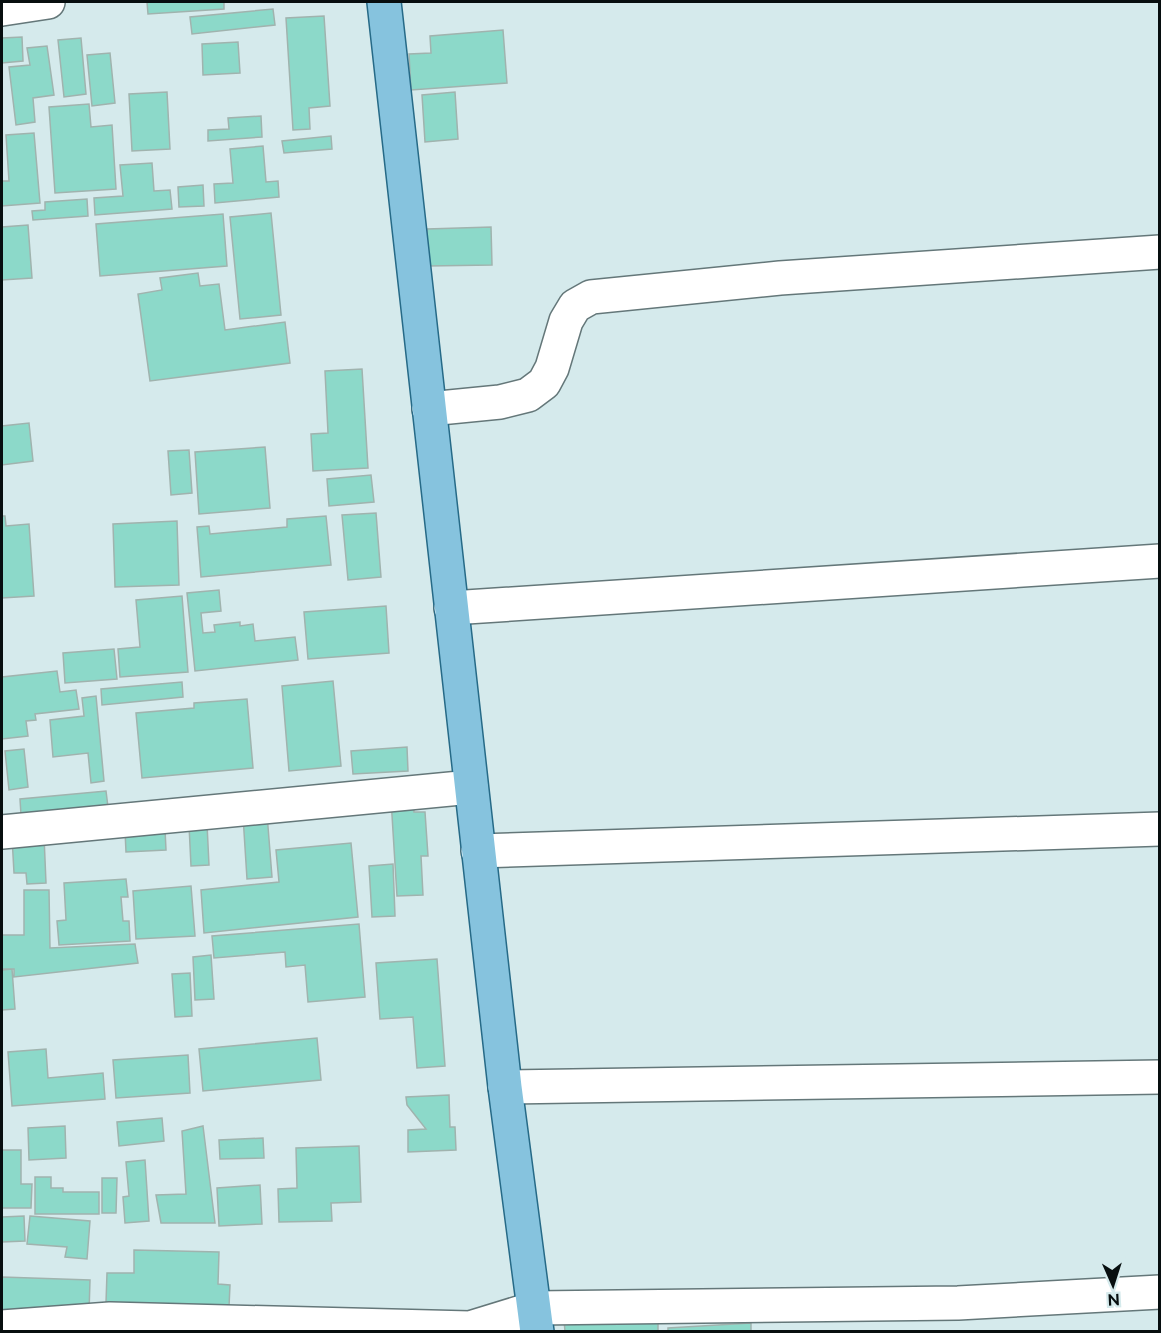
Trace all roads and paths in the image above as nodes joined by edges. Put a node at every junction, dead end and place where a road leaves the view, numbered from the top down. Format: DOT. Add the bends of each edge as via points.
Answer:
graph roads {
  1 [pos="48,2"];
  2 [pos="384,2"];
  3 [pos="2,9"];
  4 [pos="1160,252"];
  5 [pos="429,409"];
  6 [pos="1160,561"];
  7 [pos="451,608"];
  8 [pos="471,787"];
  9 [pos="1160,829"];
  10 [pos="2,832"];
  11 [pos="478,851"];
  12 [pos="1160,1077"];
  13 [pos="505,1087"];
  14 [pos="1160,1292"];
  15 [pos="536,1320"];
  16 [pos="2,1327"];
  1 -- 3 [label="street"];
  2 -- 5 [label="main road"];
  4 -- 5 [label="street" via="780,278 591,297 574,306 552,368 544,383 528,395 481,405"];
  5 -- 7 [label="main road"];
  6 -- 7 [label="street"];
  7 -- 8 [label="main road"];
  8 -- 10 [label="street"];
  8 -- 11 [label="main road"];
  9 -- 11 [label="street"];
  11 -- 13 [label="main road"];
  12 -- 13 [label="street"];
  13 -- 15 [label="main road"];
  14 -- 15 [label="street"];
  15 -- 16 [label="street" via="470,1328 110,1319"];
}
